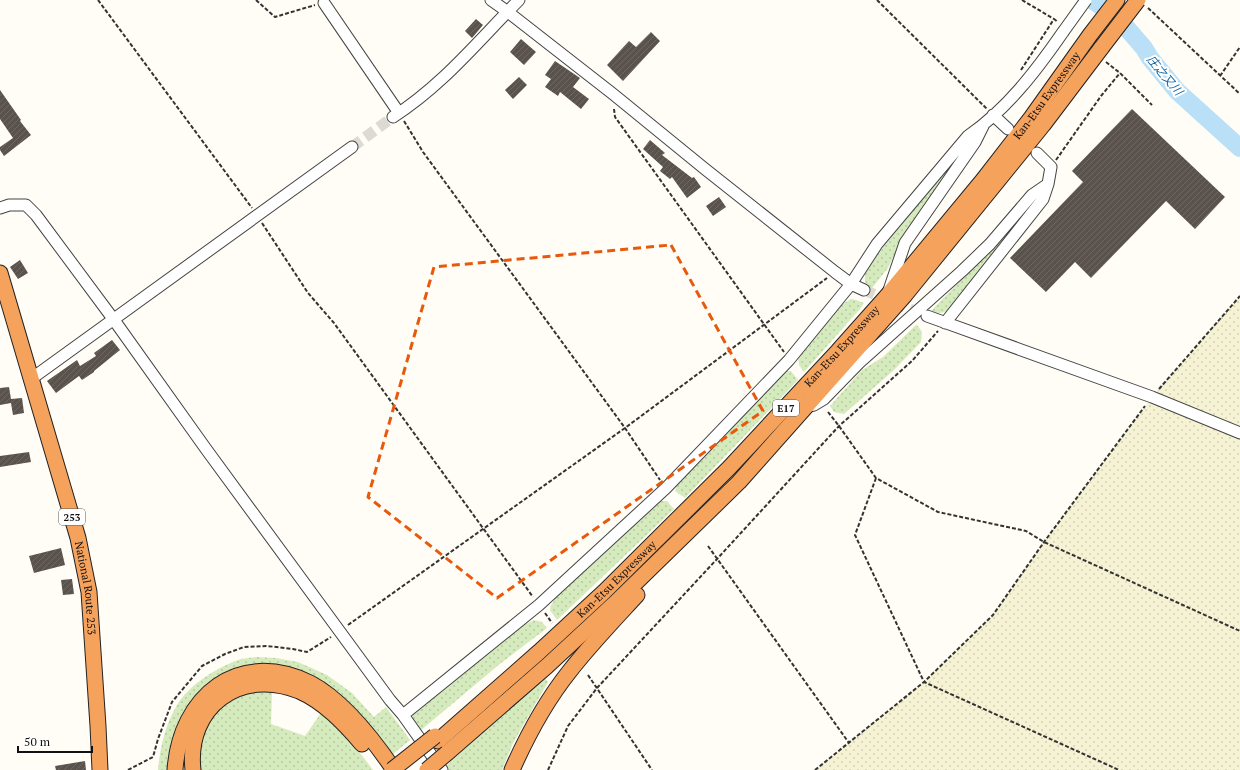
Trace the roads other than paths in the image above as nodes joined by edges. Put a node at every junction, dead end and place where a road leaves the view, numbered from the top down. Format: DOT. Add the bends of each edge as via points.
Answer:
graph roads {
  1 [pos="491,0"];
  2 [pos="519,0"];
  3 [pos="1086,0"];
  4 [pos="1117,0"];
  5 [pos="1141,2"];
  6 [pos="324,3"];
  7 [pos="508,12"];
  8 [pos="993,115"];
  9 [pos="983,126"];
  10 [pos="1008,129"];
  11 [pos="352,147"];
  12 [pos="1038,153"];
  13 [pos="1048,184"];
  14 [pos="0,208"];
  15 [pos="0,273"];
  16 [pos="851,284"];
  17 [pos="864,290"];
  18 [pos="887,296"];
  19 [pos="927,316"];
  20 [pos="114,320"];
  21 [pos="945,323"];
  22 [pos="31,379"];
  23 [pos="805,407"];
  24 [pos="1240,433"];
  25 [pos="740,482"];
  26 [pos="403,715"];
  27 [pos="436,739"];
  28 [pos="100,770"];
  29 [pos="174,770"];
  30 [pos="193,770"];
  31 [pos="382,770"];
  32 [pos="393,770"];
  33 [pos="401,770"];
  34 [pos="426,770"];
  35 [pos="442,770"];
  36 [pos="512,770"];
  1 -- 7 [label="street"];
  2 -- 7 [label="street"];
  3 -- 8 [label="street, bridge" via="1019,90"];
  4 -- 18 [label="highway, Kan-Etsu Expressway / E17" via="983,180"];
  5 -- 23 [label="highway, Kan-Etsu Expressway / E17, bridge" via="1104,54 905,295"];
  6 -- 7 [label="street" via="396,115 440,82"];
  7 -- 16 [label="street"];
  8 -- 9 [label="street"];
  8 -- 10 [label="street"];
  9 -- 16 [label="street" via="968,136 877,244"];
  9 -- 18 [label="street" via="976,142 905,243"];
  11 -- 20 [label="street"];
  12 -- 13 [label="street" via="1051,167"];
  13 -- 21 [label="street" via="1044,199"];
  13 -- 23 [label="street" via="1032,195 990,244 859,363 824,400"];
  14 -- 20 [label="street" via="26,205"];
  15 -- 22 [label="highway, National Route 253 / 253"];
  16 -- 17 [label="street"];
  16 -- 26 [label="street" via="789,360 666,488 539,605"];
  18 -- 27 [label="highway, Kan-Etsu Expressway / E17" via="729,468 610,586 539,652"];
  19 -- 21 [label="street"];
  20 -- 22 [label="street"];
  20 -- 26 [label="street" via="196,436"];
  21 -- 24 [label="street" via="1152,398"];
  22 -- 28 [label="highway, National Route 253 / 253" via="78,538 89,592"];
  23 -- 25 [label="highway, Kan-Etsu Expressway / E17"];
  25 -- 34 [label="highway, Kan-Etsu Expressway / E17, bridge" via="604,614"];
  25 -- 36 [label="highway" via="569,672 549,700"];
  26 -- 35 [label="street"];
  27 -- 32 [label="highway, bridge"];
  27 -- 33 [label="highway, Kan-Etsu Expressway / E17"];
  29 -- 32 [label="highway" via="180,738 199,702 209,691 234,677 264,672 294,677 323,691 361,727"];
  30 -- 31 [label="highway" via="196,734 209,709 220,698 244,686 270,684 298,691 322,705 353,733"];
}
